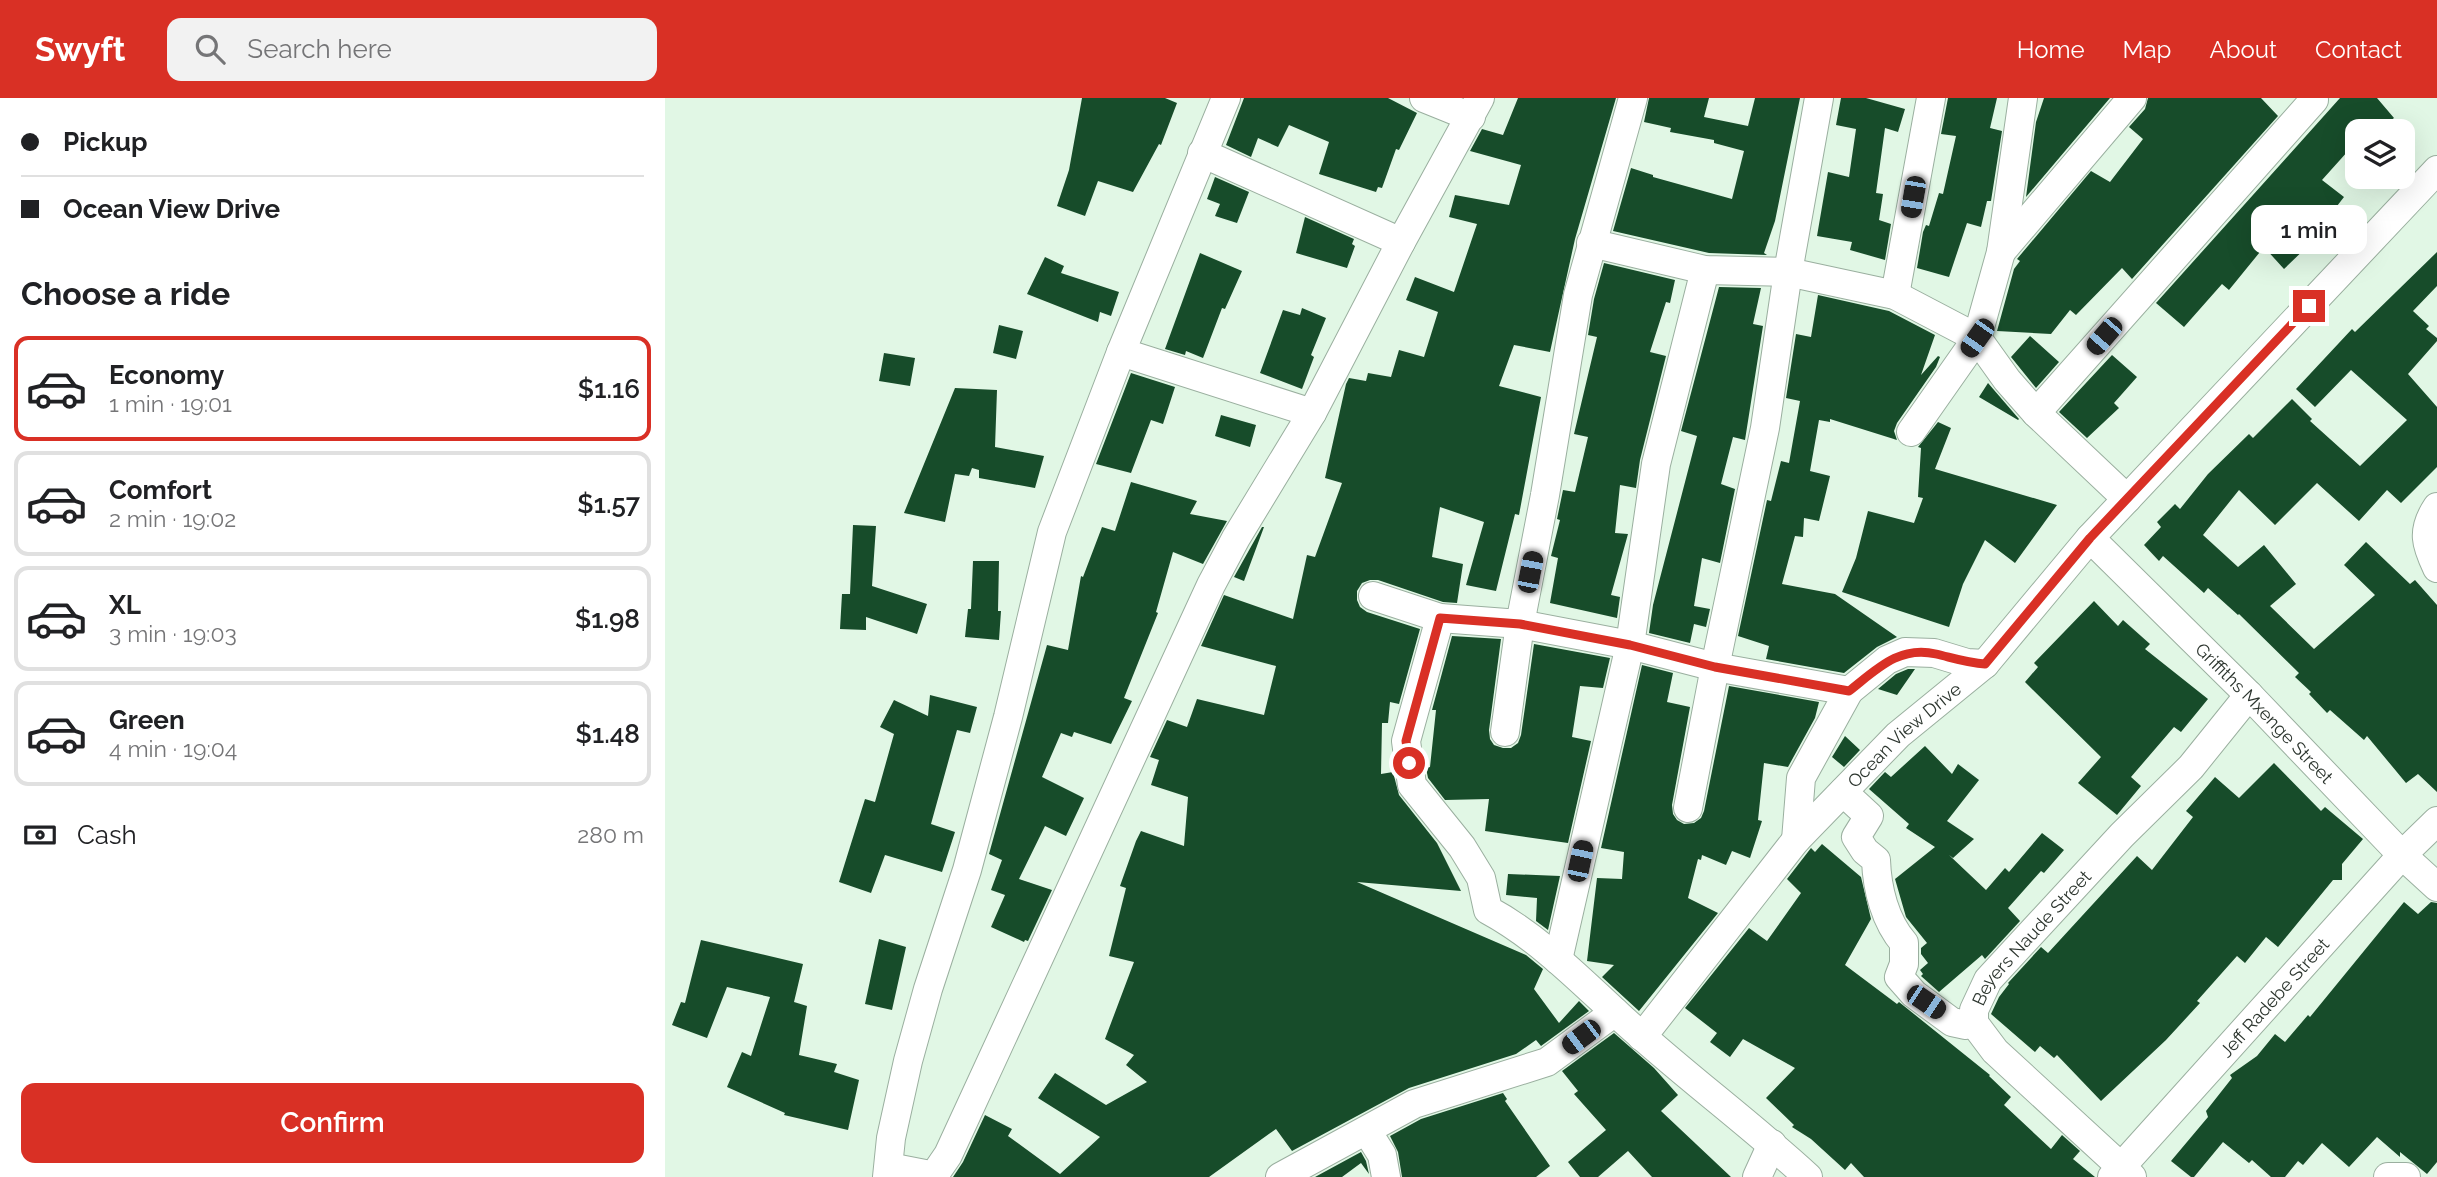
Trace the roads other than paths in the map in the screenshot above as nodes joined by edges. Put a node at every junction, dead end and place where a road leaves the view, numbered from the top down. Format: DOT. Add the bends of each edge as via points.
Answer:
graph roads {
  1 [pos="1226,98"];
  2 [pos="1424,98"];
  3 [pos="1633,98"];
  4 [pos="1819,98"];
  5 [pos="1931,98"];
  6 [pos="2023,98"];
  7 [pos="2132,98"];
  8 [pos="2314,100"];
  9 [pos="1475,108"];
  10 [pos="1202,153"];
  11 [pos="2437,170"];
  12 [pos="1401,242"];
  13 [pos="1591,243"];
  14 [pos="2001,252"];
  15 [pos="1705,270"];
  16 [pos="1788,272"];
  17 [pos="1895,295"];
  18 [pos="1977,338"];
  19 [pos="1121,352"];
  20 [pos="1312,412"];
  21 [pos="2036,413"];
  22 [pos="1911,432"];
  23 [pos="2127,499"];
  24 [pos="2437,507"];
  25 [pos="2090,538"];
  26 [pos="2437,568"];
  27 [pos="1373,596"];
  28 [pos="1440,618"];
  29 [pos="1520,624"];
  30 [pos="1630,645"];
  31 [pos="1985,664"];
  32 [pos="1715,667"];
  33 [pos="1849,691"];
  34 [pos="2249,695"];
  35 [pos="1505,732"];
  36 [pos="1843,792"];
  37 [pos="1688,808"];
  38 [pos="2437,821"];
  39 [pos="1796,840"];
  40 [pos="2402,855"];
  41 [pos="2437,887"];
  42 [pos="1558,960"];
  43 [pos="1615,1012"];
  44 [pos="1974,1023"];
  45 [pos="1642,1037"];
  46 [pos="1367,1130"];
  47 [pos="1772,1144"];
  48 [pos="888,1172"];
  49 [pos="2122,1174"];
  50 [pos="1280,1177"];
  51 [pos="1386,1177"];
  52 [pos="1756,1177"];
  53 [pos="1808,1177"];
  54 [pos="2388,1177"];
  55 [pos="2406,1177"];
  1 -- 10 [label="street"];
  2 -- 9 [label="street"];
  3 -- 13 [label="street"];
  4 -- 16 [label="street"];
  5 -- 17 [label="street"];
  6 -- 14 [label="street"];
  7 -- 14 [label="street"];
  8 -- 21 [label="street"];
  9 -- 12 [label="street"];
  10 -- 12 [label="street"];
  10 -- 19 [label="street"];
  11 -- 23 [label="street, Ocean View Drive"];
  12 -- 20 [label="street"];
  13 -- 15 [label="street"];
  13 -- 29 [label="street"];
  14 -- 18 [label="street"];
  15 -- 16 [label="street"];
  15 -- 30 [label="street" via="1656,464"];
  16 -- 17 [label="street"];
  16 -- 32 [label="street" via="1765,428"];
  17 -- 18 [label="street"];
  18 -- 21 [label="street"];
  18 -- 22 [label="street"];
  19 -- 20 [label="street"];
  19 -- 48 [label="street" via="1052,532 967,870 908,1061"];
  20 -- 48 [label="street" via="1211,585 948,1155 935,1174"];
  21 -- 23 [label="street"];
  23 -- 25 [label="street, Ocean View Drive"];
  24 -- 26 [label="street" via="2425,544"];
  25 -- 31 [label="street, Ocean View Drive"];
  25 -- 34 [label="street, Griffiths Mxenge Street"];
  27 -- 28 [label="street"];
  28 -- 29 [label="street"];
  28 -- 42 [label="street" via="1406,741 1412,785 1481,878 1488,910"];
  29 -- 30 [label="street"];
  29 -- 35 [label="street"];
  30 -- 32 [label="street"];
  30 -- 42 [label="street"];
  31 -- 33 [label="street" via="1905,652 1887,660"];
  31 -- 36 [label="street, Ocean View Drive" via="1898,735"];
  32 -- 33 [label="street"];
  32 -- 37 [label="street"];
  33 -- 39 [label="street" via="1801,778"];
  34 -- 40 [label="street, Griffiths Mxenge Street"];
  34 -- 44 [label="street, Beyers Naude Street" via="2191,767 1988,980 1974,1010"];
  36 -- 39 [label="street, Ocean View Drive"];
  36 -- 44 [label="street" via="1868,816 1856,837 1876,860 1876,880 1885,908 1904,943 1899,977 1952,1022"];
  38 -- 40 [label="street, Jeff Radebe Street"];
  39 -- 45 [label="street, Ocean View Drive"];
  40 -- 41 [label="street, Griffiths Mxenge Street"];
  40 -- 49 [label="street, Jeff Radebe Street"];
  42 -- 43 [label="street"];
  43 -- 45 [label="street"];
  43 -- 46 [label="street" via="1547,1062 1414,1104"];
  44 -- 49 [label="street, Beyers Naude Street" via="1996,1051"];
  45 -- 47 [label="street"];
  46 -- 50 [label="street"];
  46 -- 51 [label="street" via="1382,1155"];
  47 -- 52 [label="street"];
  47 -- 53 [label="street"];
  54 -- 55 [label="street"];
}
